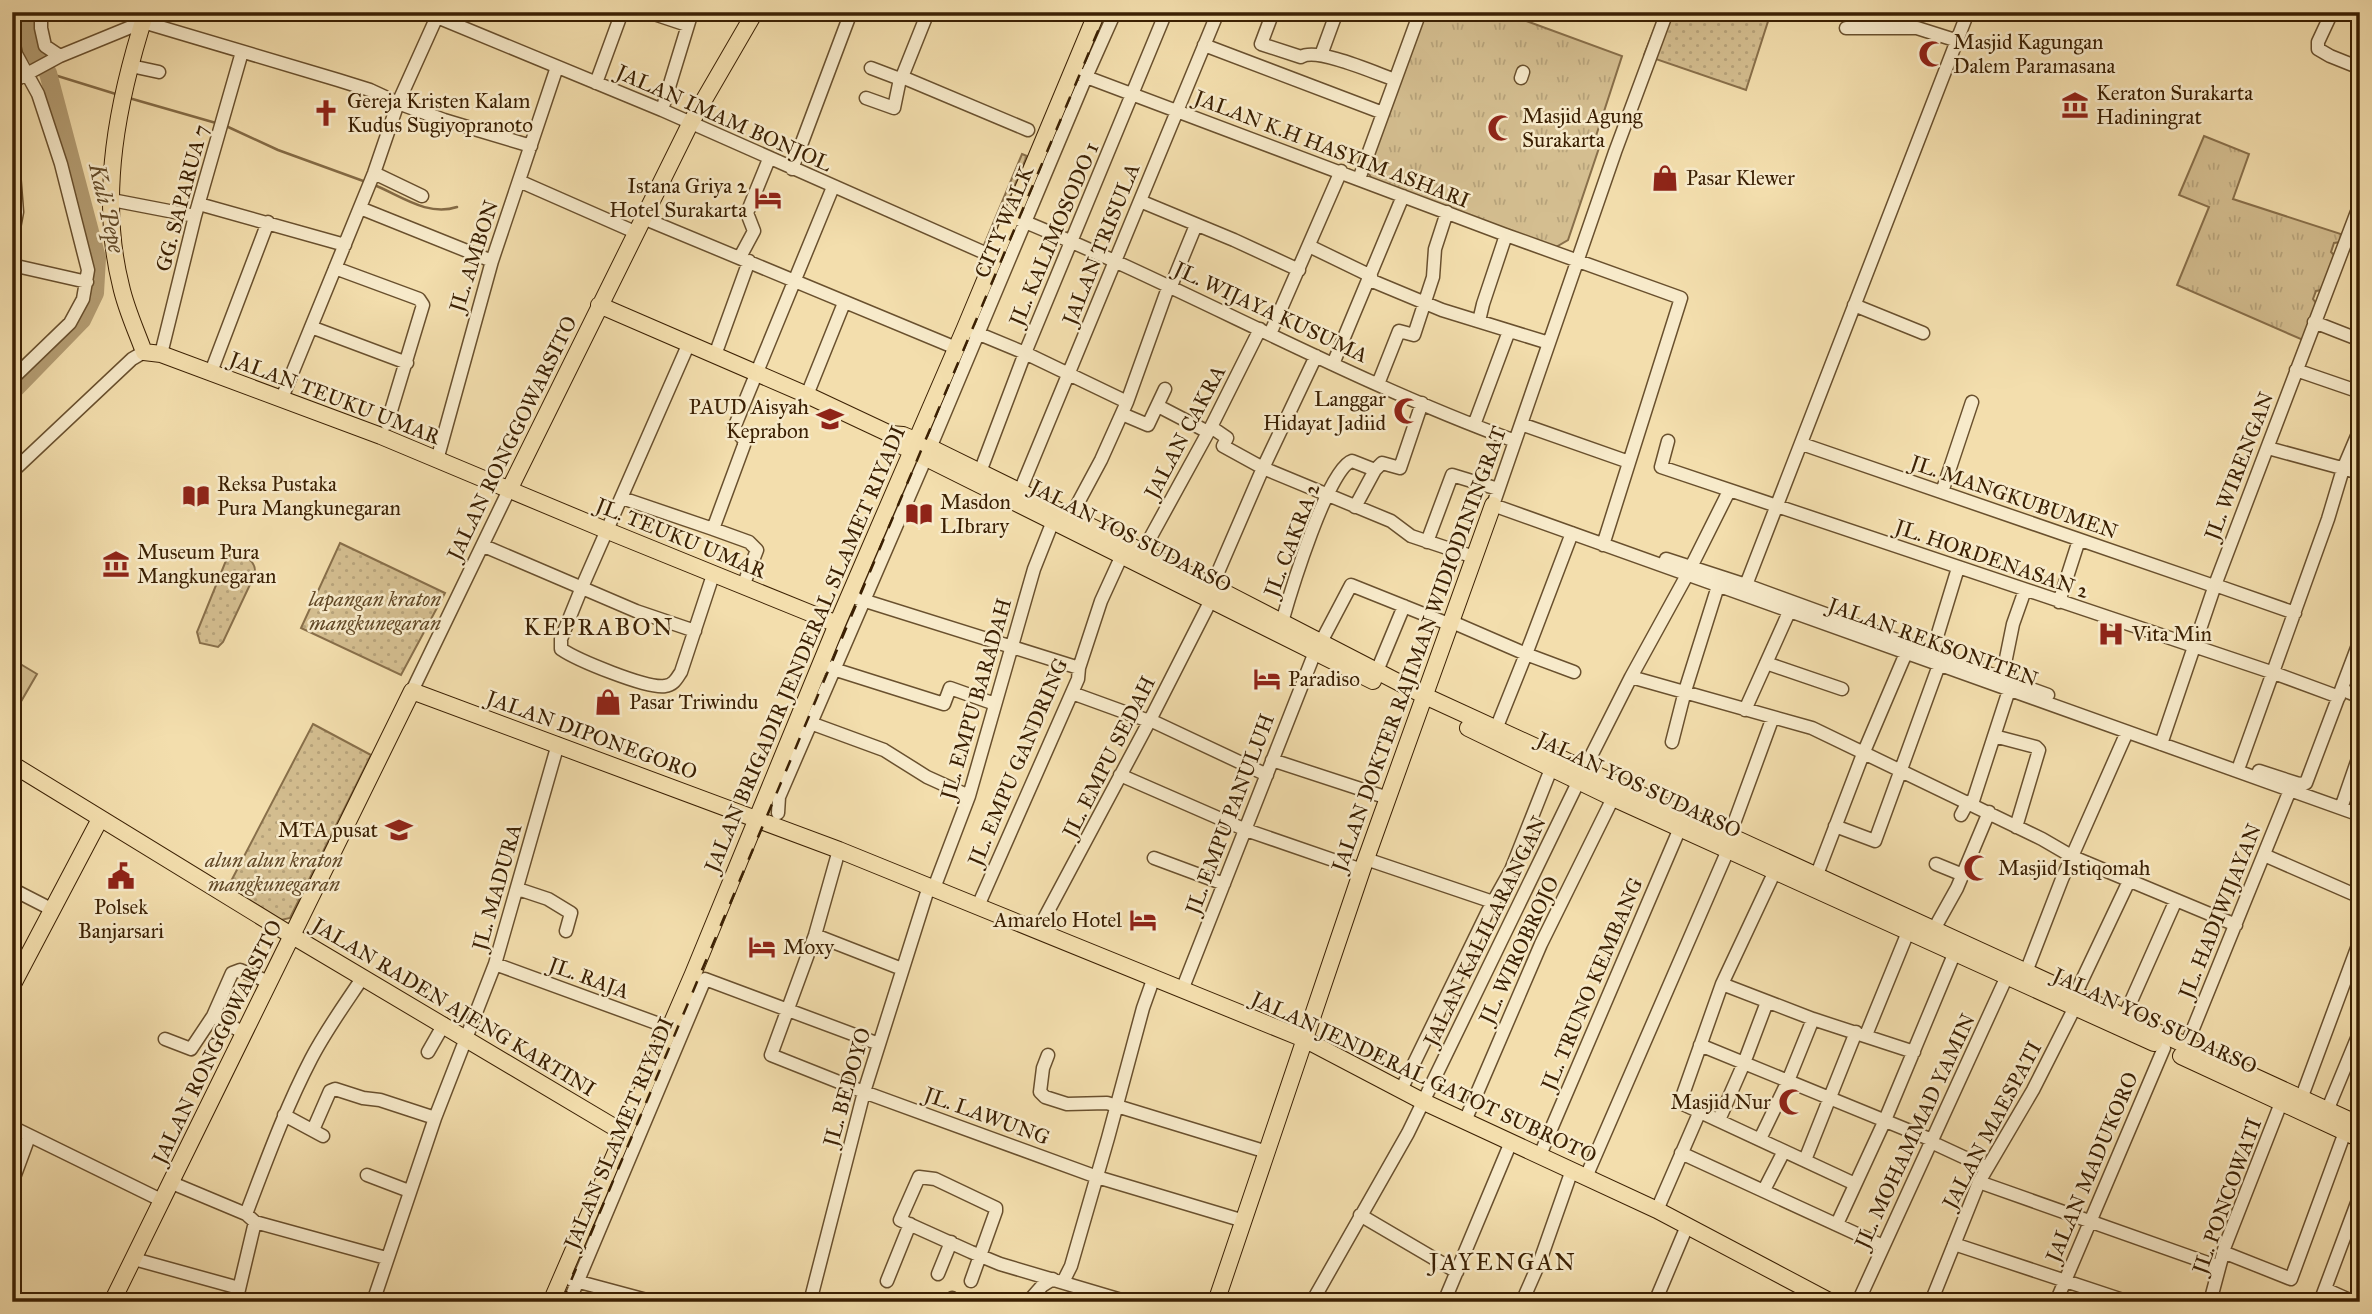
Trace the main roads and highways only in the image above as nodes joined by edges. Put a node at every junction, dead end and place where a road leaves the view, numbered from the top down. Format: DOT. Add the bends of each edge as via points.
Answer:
graph roads {
  1 [pos="755,12"];
  2 [pos="1097,12"];
  3 [pos="144,17"];
  4 [pos="599,305"];
  5 [pos="920,449"];
  6 [pos="509,491"];
  7 [pos="1496,497"];
  8 [pos="1210,595"];
  9 [pos="837,624"];
  10 [pos="1318,647"];
  11 [pos="412,691"];
  12 [pos="1424,701"];
  13 [pos="12,764"];
  14 [pos="1581,776"];
  15 [pos="756,818"];
  16 [pos="100,819"];
  17 [pos="1728,843"];
  18 [pos="291,935"];
  19 [pos="2015,971"];
  20 [pos="12,986"];
  21 [pos="2075,1001"];
  22 [pos="1304,1039"];
  23 [pos="2167,1043"];
  24 [pos="2184,1051"];
  25 [pos="2355,1132"];
  26 [pos="624,1133"];
  27 [pos="112,1302"];
  28 [pos="551,1302"];
  29 [pos="1216,1302"];
  30 [pos="1831,1302"];
  1 -- 4 [label="main road, JALAN RONGGOWARSITO" via="690,124"];
  2 -- 5 [label="main road, JALAN BRIGADIR JENDERAL SLAMET RIYADI" via="1079,74 1018,219 994,257 972,330 956,348"];
  3 -- 6 [label="main road, JALAN TEUKU UMAR" via="112,150 114,245 120,285 144,352 282,398"];
  4 -- 5 [label="main road" via="890,434 903,435"];
  4 -- 6 [label="main road, JALAN RONGGOWARSITO"];
  5 -- 8 [label="main road, JALAN YOS SUDARSO" via="1053,521"];
  5 -- 8 [label="main road, JALAN YOS SUDARSO" via="979,472 1143,551"];
  5 -- 9 [label="main road, JALAN BRIGADIR JENDERAL SLAMET RIYADI" via="857,598"];
  6 -- 9 [label="main road, JL. TEUKU UMAR"];
  7 -- 12 [label="main road, JALAN DOKTER RAJIMAN WIDIODININGRAT"];
  8 -- 10 [label="main road, JALAN YOS SUDARSO"];
  8 -- 10 [label="main road, JALAN YOS SUDARSO" via="1282,622"];
  9 -- 15 [label="main road, JALAN BRIGADIR JENDERAL SLAMET RIYADI" via="828,666"];
  10 -- 12 [label="main road, JALAN YOS SUDARSO"];
  10 -- 12 [label="main road, JALAN YOS SUDARSO" via="1377,671"];
  11 -- 15 [label="main road, JALAN DIPONEGORO"];
  11 -- 18 [label="main road, JALAN RONGGOWARSITO"];
  12 -- 14 [label="main road, JALAN YOS SUDARSO" via="1496,730"];
  12 -- 14 [label="main road, JALAN YOS SUDARSO" via="1551,768"];
  12 -- 22 [label="main road, JALAN DOKTER RAJIMAN WIDIODININGRAT"];
  13 -- 16 [label="main road, JALAN RADEN AJENG KARTINI"];
  14 -- 17 [label="main road, JALAN YOS SUDARSO"];
  14 -- 17 [label="main road, JALAN YOS SUDARSO" via="1613,797 1680,828"];
  15 -- 22 [label="main road, JALAN JENDERAL GATOT SUBROTO"];
  15 -- 26 [label="main road, JALAN BRIGADIR JENDERAL SLAMET RIYADI" via="670,1028 651,1087"];
  16 -- 18 [label="main road, JALAN RADEN AJENG KARTINI"];
  16 -- 20 [label="main road"];
  17 -- 19 [label="main road, JALAN YOS SUDARSO" via="1816,877"];
  17 -- 19 [label="main road, JALAN YOS SUDARSO" via="1775,871 1908,932"];
  18 -- 26 [label="main road, JALAN RADEN AJENG KARTINI"];
  18 -- 27 [label="main road, JALAN RONGGOWARSITO"];
  19 -- 21 [label="main road, JALAN YOS SUDARSO"];
  21 -- 23 [label="main road, JALAN YOS SUDARSO"];
  21 -- 23 [label="main road, JALAN YOS SUDARSO" via="2124,1017"];
  22 -- 29 [label="main road, JALAN DOKTER RAJIMAN WIDIODININGRAT"];
  22 -- 30 [label="main road, JALAN JENDERAL GATOT SUBROTO" via="1424,1102 1657,1210"];
  23 -- 24 [label="main road, JALAN YOS SUDARSO"];
  24 -- 25 [label="main road, JALAN YOS SUDARSO" via="2281,1103"];
  24 -- 25 [label="main road, JALAN YOS SUDARSO" via="2328,1111"];
  26 -- 28 [label="main road, JALAN BRIGADIR JENDERAL SLAMET RIYADI" via="570,1279"];
}
